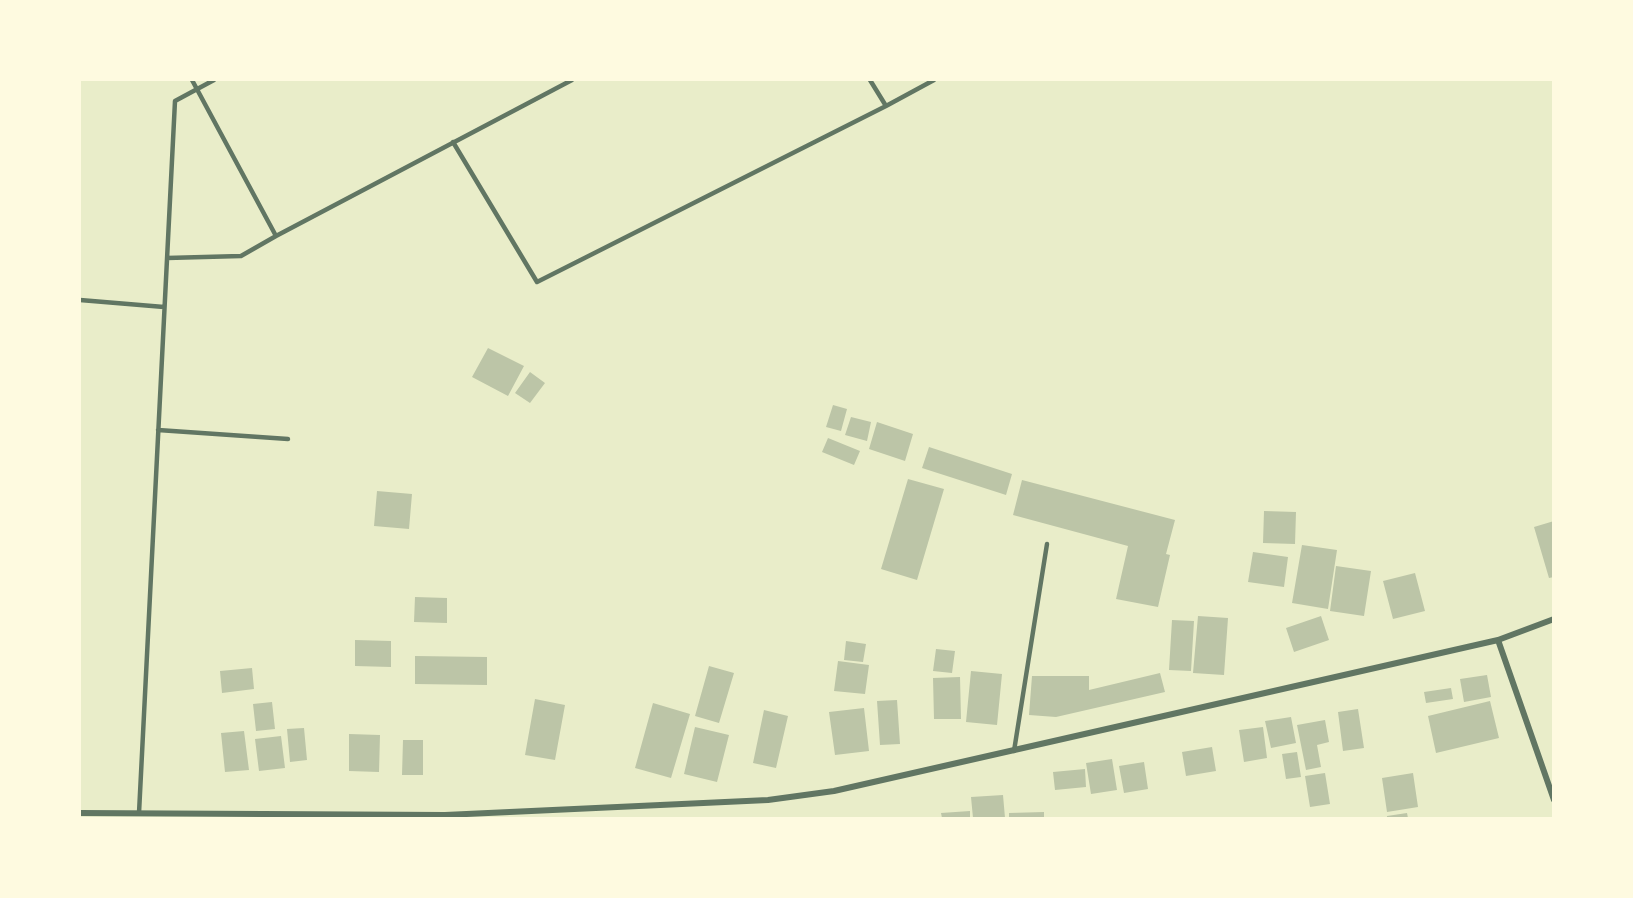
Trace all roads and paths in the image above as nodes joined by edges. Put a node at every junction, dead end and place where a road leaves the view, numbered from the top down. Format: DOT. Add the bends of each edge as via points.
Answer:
graph roads {
  1 [pos="192,80"];
  2 [pos="213,80"];
  3 [pos="572,80"];
  4 [pos="870,80"];
  5 [pos="934,80"];
  6 [pos="197,88"];
  7 [pos="886,106"];
  8 [pos="453,142"];
  9 [pos="276,236"];
  10 [pos="167,258"];
  11 [pos="80,300"];
  12 [pos="164,307"];
  13 [pos="158,430"];
  14 [pos="288,439"];
  15 [pos="1047,544"];
  16 [pos="1554,619"];
  17 [pos="1498,640"];
  18 [pos="1014,751"];
  19 [pos="1554,800"];
  20 [pos="80,813"];
  21 [pos="139,813"];
  1 -- 6 [label="lane"];
  2 -- 6 [label="lane"];
  3 -- 8 [label="lane"];
  4 -- 7 [label="lane"];
  5 -- 7 [label="lane"];
  6 -- 9 [label="lane"];
  6 -- 10 [label="lane" via="175,101"];
  7 -- 8 [label="lane" via="537,282"];
  8 -- 9 [label="lane"];
  9 -- 10 [label="lane" via="241,256"];
  10 -- 12 [label="lane"];
  11 -- 12 [label="lane"];
  12 -- 13 [label="lane"];
  13 -- 14 [label="lane"];
  13 -- 21 [label="lane"];
  15 -- 18 [label="lane"];
  16 -- 17 [label="street"];
  17 -- 18 [label="street"];
  17 -- 19 [label="street"];
  18 -- 21 [label="street" via="834,791 768,800 445,815"];
  20 -- 21 [label="street"];
}
